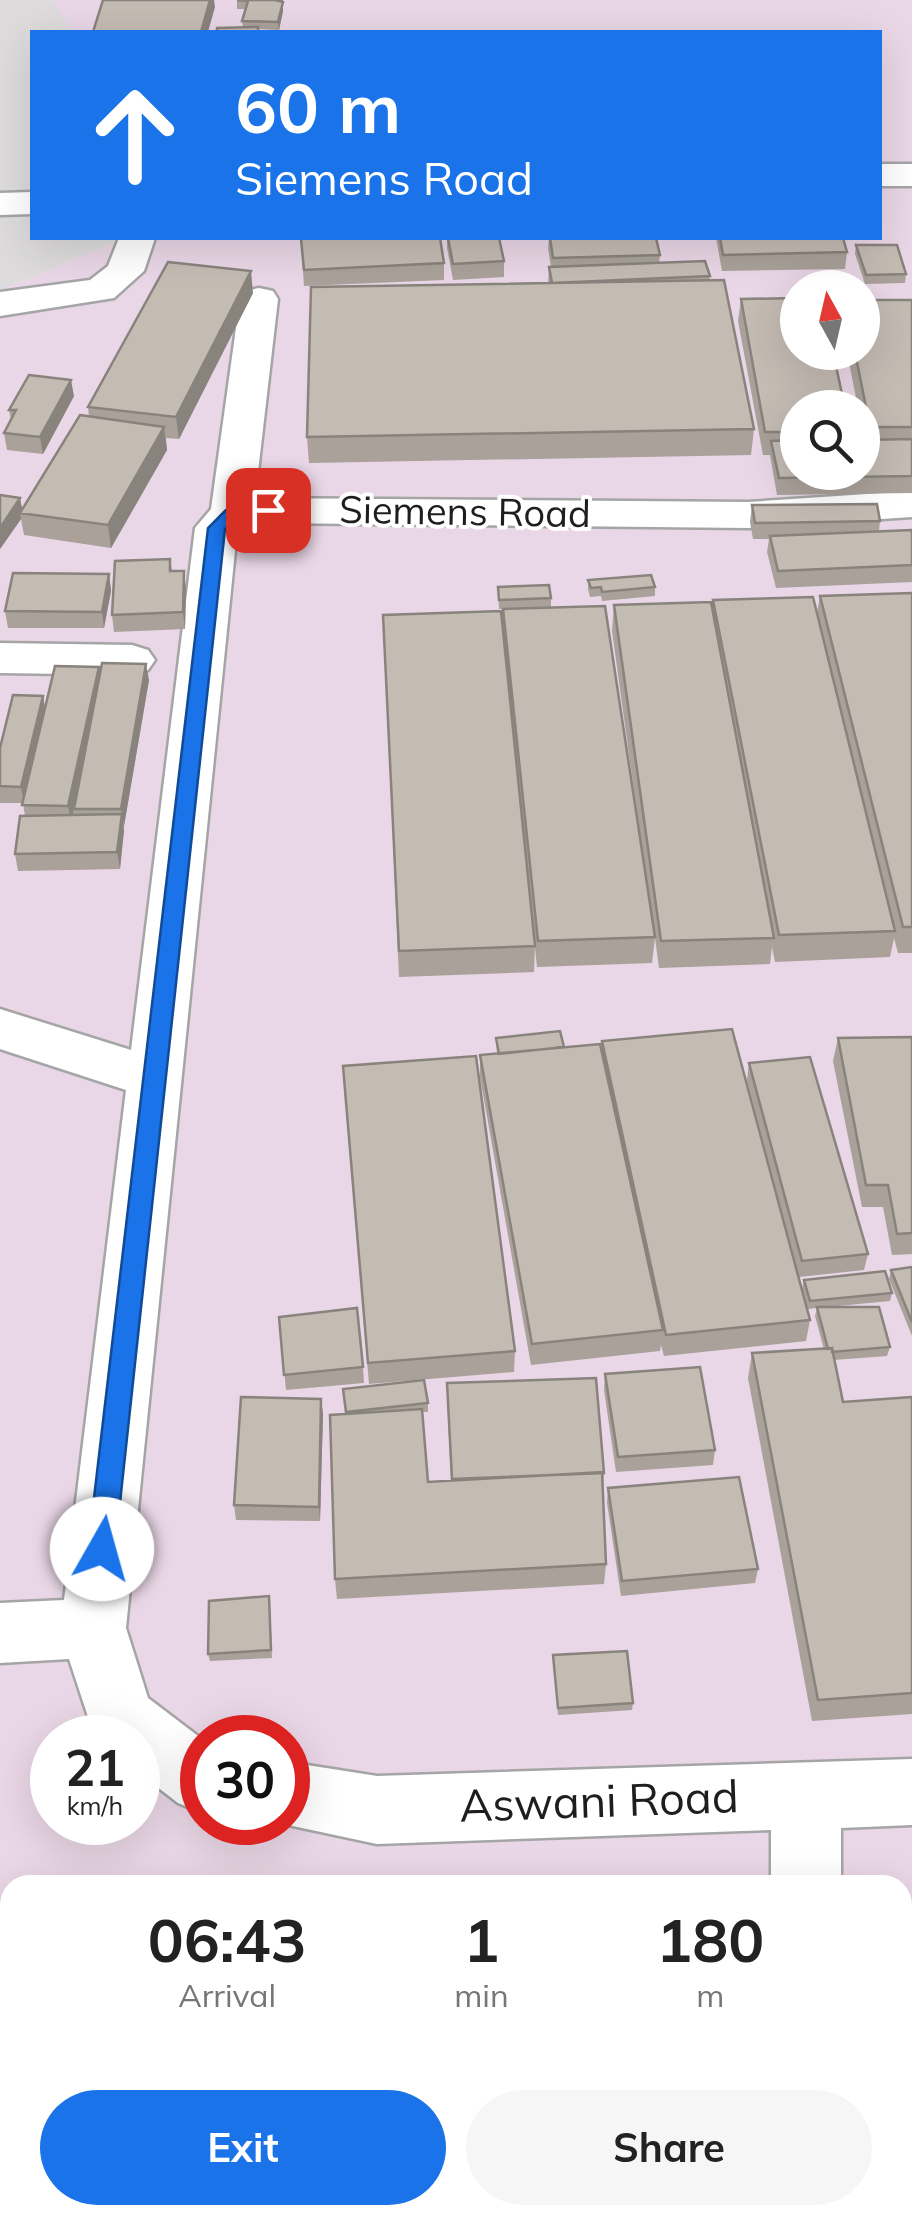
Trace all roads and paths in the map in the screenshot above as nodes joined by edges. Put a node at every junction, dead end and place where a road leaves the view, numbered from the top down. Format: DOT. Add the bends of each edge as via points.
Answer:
graph roads {
  1 [pos="882,175"];
  2 [pos="912,175"];
  3 [pos="30,202"];
  4 [pos="0,204"];
  5 [pos="136,240"];
  6 [pos="260,299"];
  7 [pos="0,304"];
  8 [pos="912,504"];
  9 [pos="232,514"];
  10 [pos="0,658"];
  11 [pos="132,660"];
  12 [pos="0,1029"];
  13 [pos="155,1078"];
  14 [pos="92,1628"];
  15 [pos="0,1633"];
  16 [pos="180,1763"];
  17 [pos="912,1792"];
  18 [pos="806,1794"];
  19 [pos="310,1799"];
  20 [pos="806,1875"];
  1 -- 2 [label="street"];
  3 -- 4 [label="street"];
  5 -- 7 [label="street" via="126,270 102,290"];
  6 -- 9 [label="street"];
  8 -- 9 [label="street, Siemens Road" via="748,515"];
  9 -- 13 [label="street" via="216,528"];
  10 -- 11 [label="street"];
  12 -- 13 [label="street"];
  13 -- 14 [label="street"];
  14 -- 15 [label="street"];
  14 -- 16 [label="street" via="120,1718"];
  17 -- 18 [label="street, Aswani Road"];
  18 -- 19 [label="street, Aswani Road" via="377,1810"];
  18 -- 20 [label="street"];
}
